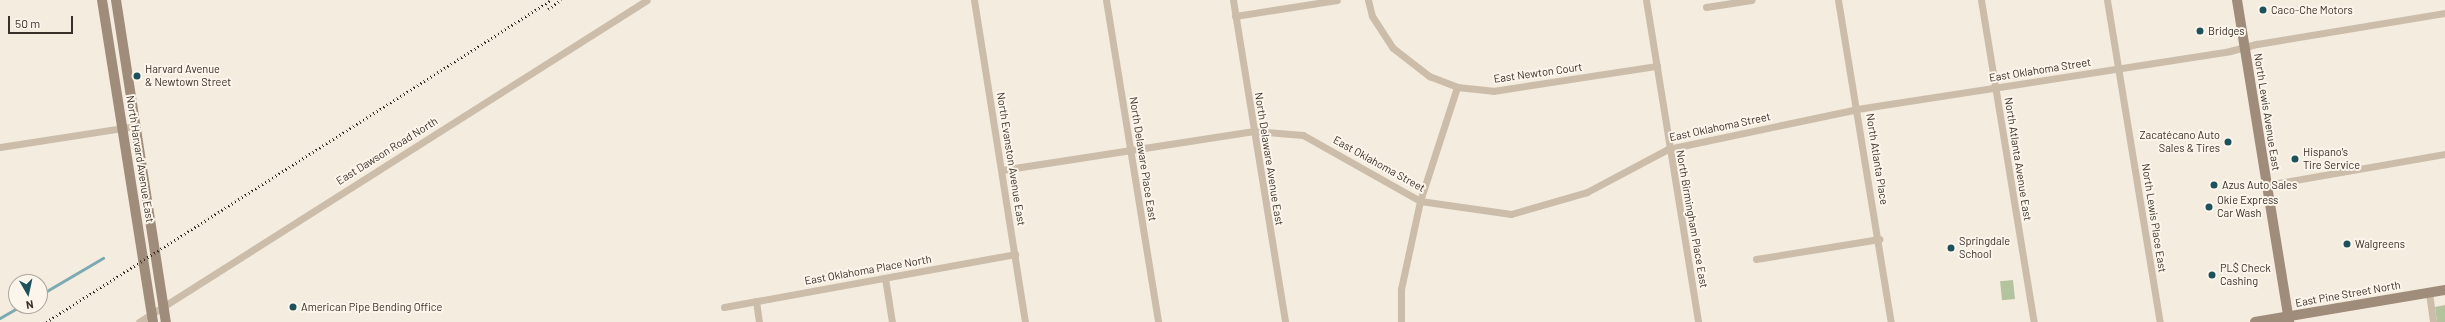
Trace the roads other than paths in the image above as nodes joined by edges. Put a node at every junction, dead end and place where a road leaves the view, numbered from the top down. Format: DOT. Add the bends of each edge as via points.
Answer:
graph roads {
  1 [pos="102,0"];
  2 [pos="116,0"];
  3 [pos="648,0"];
  4 [pos="974,0"];
  5 [pos="1106,0"];
  6 [pos="1233,0"];
  7 [pos="1337,0"];
  8 [pos="1368,0"];
  9 [pos="1646,0"];
  10 [pos="1751,0"];
  11 [pos="1838,0"];
  12 [pos="1981,0"];
  13 [pos="2107,0"];
  14 [pos="2237,0"];
  15 [pos="1706,7"];
  16 [pos="2445,13"];
  17 [pos="1235,16"];
  18 [pos="2245,48"];
  19 [pos="1657,66"];
  20 [pos="2119,69"];
  21 [pos="1457,87"];
  22 [pos="1996,88"];
  23 [pos="1858,109"];
  24 [pos="136,126"];
  25 [pos="123,128"];
  26 [pos="1254,131"];
  27 [pos="0,147"];
  28 [pos="1668,149"];
  29 [pos="1131,150"];
  30 [pos="2445,154"];
  31 [pos="1002,170"];
  32 [pos="2267,184"];
  33 [pos="1420,200"];
  34 [pos="1879,239"];
  35 [pos="1015,254"];
  36 [pos="1756,259"];
  37 [pos="885,278"];
  38 [pos="2445,290"];
  39 [pos="2429,293"];
  40 [pos="756,301"];
  41 [pos="164,307"];
  42 [pos="724,307"];
  43 [pos="153,318"];
  44 [pos="2288,319"];
  45 [pos="140,322"];
  46 [pos="166,322"];
  47 [pos="759,322"];
  48 [pos="892,322"];
  49 [pos="1025,322"];
  50 [pos="1158,322"];
  51 [pos="1285,322"];
  52 [pos="1401,322"];
  53 [pos="1698,322"];
  54 [pos="1891,322"];
  55 [pos="2034,322"];
  56 [pos="2160,322"];
  57 [pos="2255,322"];
  58 [pos="2434,322"];
  1 -- 25 [label="main road, North Harvard Avenue East"];
  2 -- 24 [label="main road, North Harvard Avenue East"];
  3 -- 41 [label="street, East Dawson Road North"];
  4 -- 31 [label="street, North Evanston Avenue East"];
  5 -- 29 [label="street, North Delaware Place East"];
  6 -- 17 [label="street, North Delaware Avenue East"];
  7 -- 17 [label="street"];
  8 -- 21 [label="street, East Newton Court" via="1372,16 1393,48 1429,76"];
  9 -- 19 [label="street, North Birmingham Place East"];
  10 -- 15 [label="street"];
  11 -- 23 [label="street, North Atlanta Place"];
  12 -- 22 [label="street, North Atlanta Avenue East"];
  13 -- 20 [label="street, North Lewis Place East"];
  14 -- 18 [label="main road, North Lewis Avenue East"];
  16 -- 18 [label="street, East Oklahoma Street"];
  17 -- 26 [label="street, North Delaware Avenue East"];
  18 -- 20 [label="street, East Oklahoma Street"];
  18 -- 32 [label="main road, North Lewis Avenue East"];
  19 -- 21 [label="street, East Newton Court" via="1493,91"];
  19 -- 28 [label="street, North Birmingham Place East"];
  20 -- 22 [label="street, East Oklahoma Street"];
  20 -- 56 [label="street, North Lewis Place East"];
  21 -- 33 [label="street"];
  22 -- 23 [label="street, East Oklahoma Street"];
  22 -- 55 [label="street, North Atlanta Avenue East"];
  23 -- 28 [label="street, East Oklahoma Street"];
  23 -- 34 [label="street, North Atlanta Place"];
  24 -- 25 [label="street"];
  24 -- 41 [label="main road, North Harvard Avenue East"];
  25 -- 27 [label="street"];
  25 -- 43 [label="main road, North Harvard Avenue East"];
  26 -- 29 [label="street, East Oklahoma Street"];
  26 -- 33 [label="street, East Oklahoma Street" via="1303,134"];
  26 -- 51 [label="street, North Delaware Avenue East"];
  28 -- 33 [label="street, East Oklahoma Street" via="1587,192 1511,214"];
  28 -- 53 [label="street, North Birmingham Place East"];
  29 -- 31 [label="street, East Oklahoma Street"];
  29 -- 50 [label="street, North Delaware Place East"];
  30 -- 32 [label="street"];
  31 -- 35 [label="street, North Evanston Avenue East"];
  32 -- 44 [label="main road, North Lewis Avenue East"];
  33 -- 52 [label="street" via="1401,289"];
  34 -- 36 [label="street"];
  34 -- 54 [label="street, North Atlanta Place"];
  35 -- 37 [label="street, East Oklahoma Place North"];
  35 -- 49 [label="street, North Evanston Avenue East"];
  37 -- 40 [label="street, East Oklahoma Place North"];
  37 -- 48 [label="street"];
  38 -- 39 [label="main road, East Pine Street North"];
  39 -- 44 [label="main road, East Pine Street North"];
  39 -- 58 [label="street"];
  40 -- 42 [label="street, East Oklahoma Place North"];
  40 -- 47 [label="street"];
  41 -- 43 [label="street, East Dawson Road North"];
  41 -- 46 [label="main road, North Harvard Avenue East"];
  43 -- 45 [label="street, East Dawson Road North"];
  44 -- 57 [label="main road, East Pine Street North"];
}
